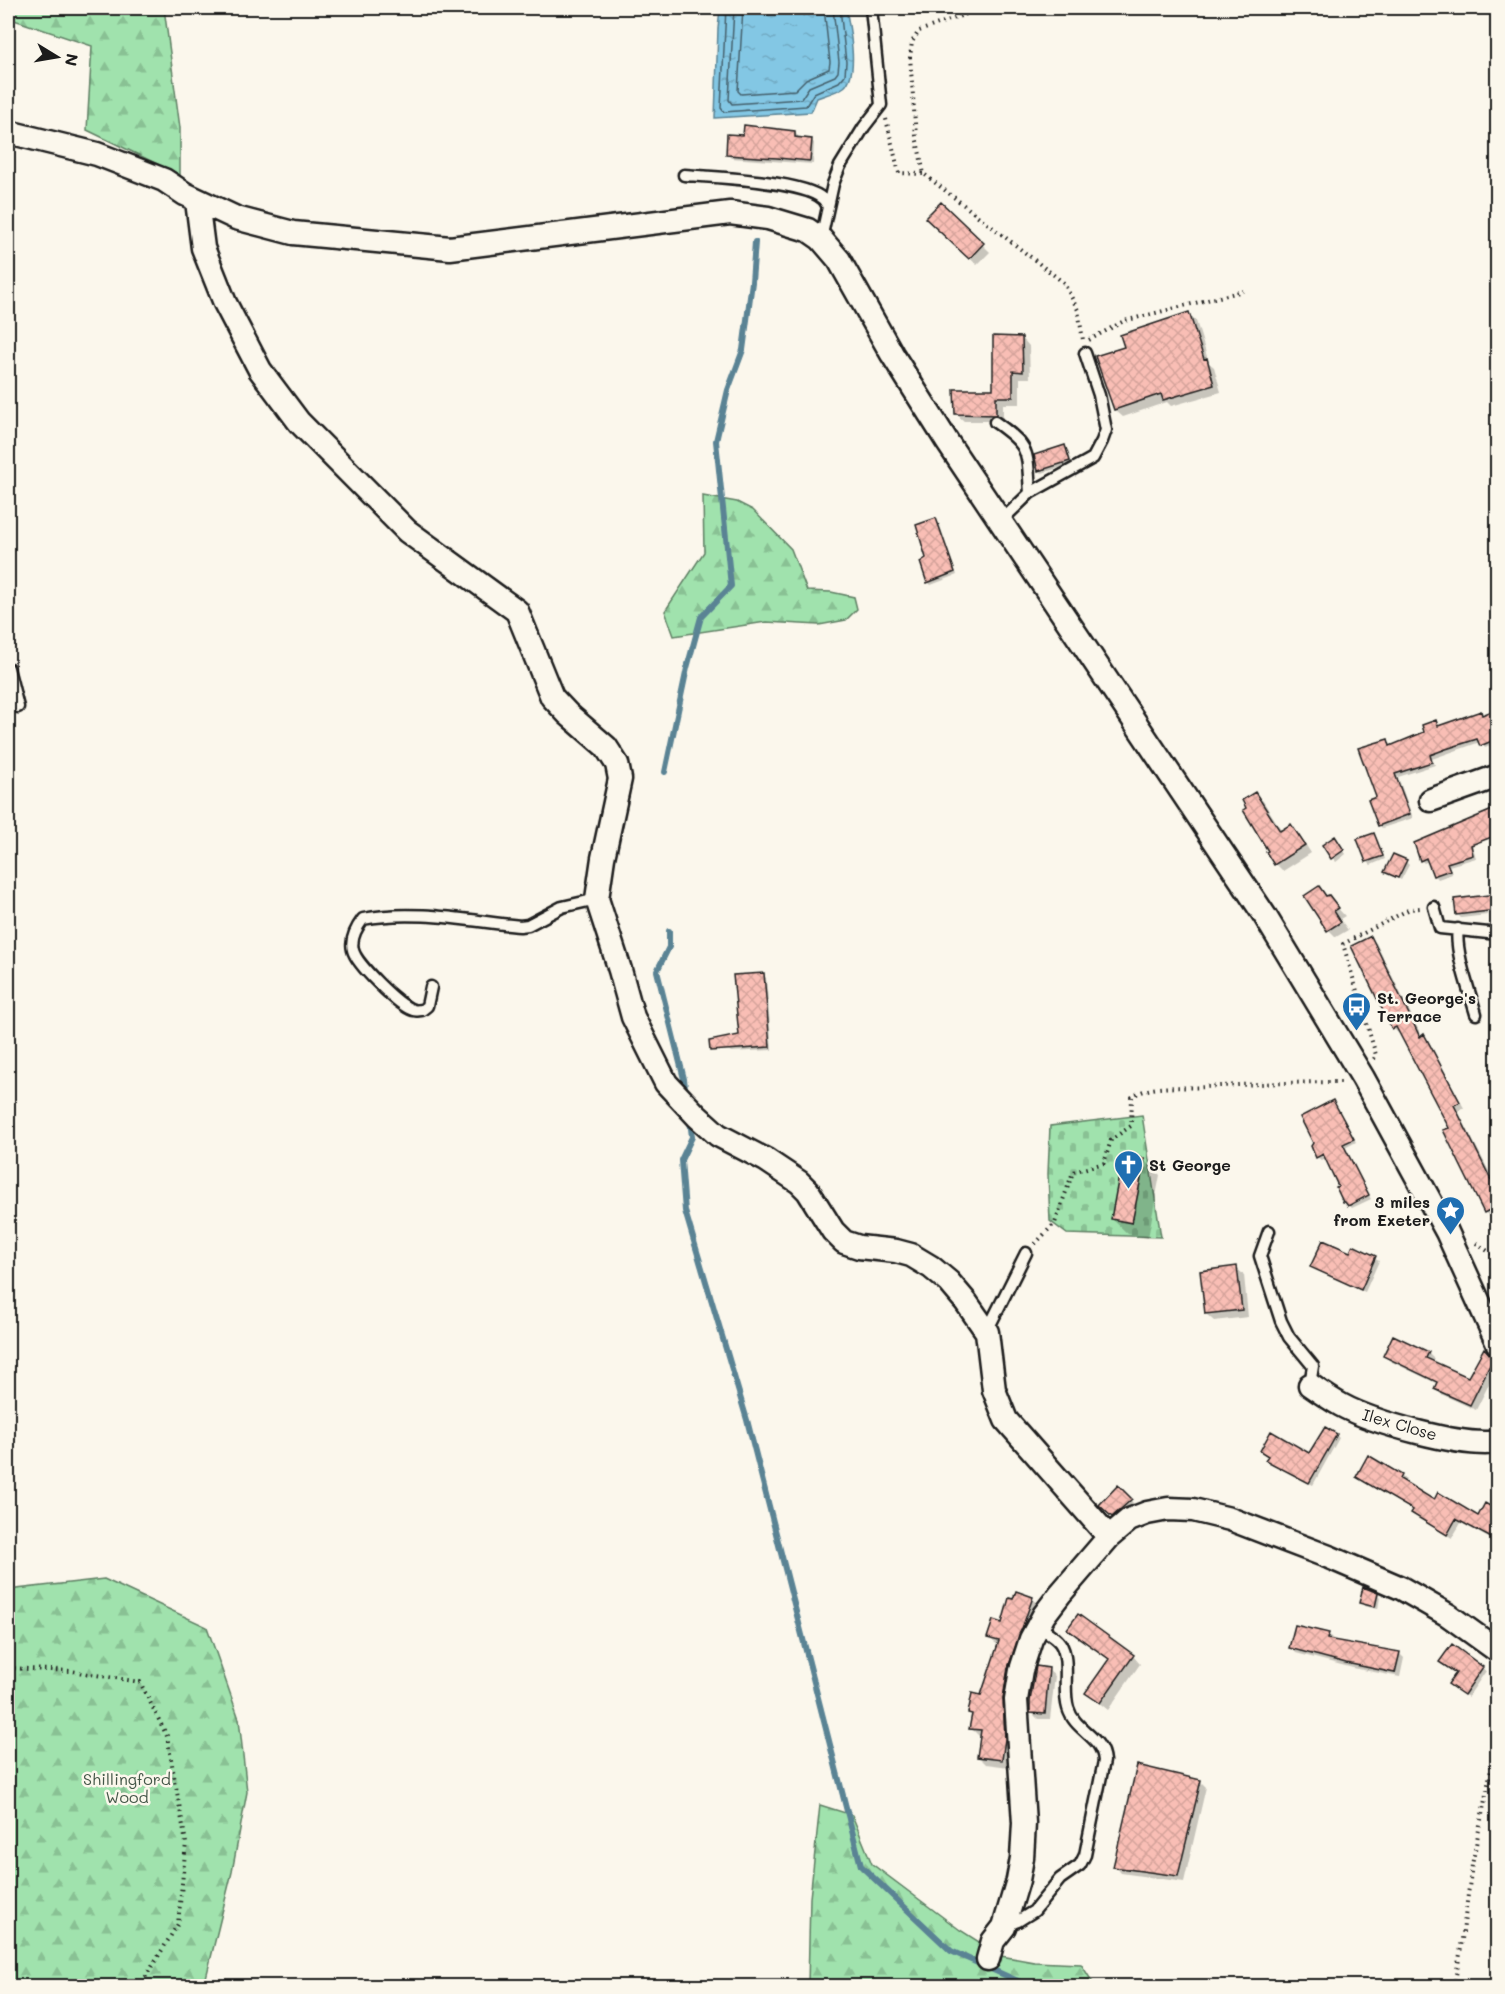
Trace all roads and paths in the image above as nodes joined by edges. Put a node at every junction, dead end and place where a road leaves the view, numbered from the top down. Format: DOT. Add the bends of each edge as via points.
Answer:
graph roads {
  1 [pos="871,8"];
  2 [pos="983,8"];
  3 [pos="881,105"];
  4 [pos="8,132"];
  5 [pos="924,174"];
  6 [pos="684,175"];
  7 [pos="197,201"];
  8 [pos="828,207"];
  9 [pos="821,239"];
  10 [pos="1243,291"];
  11 [pos="1085,353"];
  12 [pos="995,422"];
  13 [pos="1030,493"];
  14 [pos="1000,522"];
  15 [pos="8,668"];
  16 [pos="18,707"];
  17 [pos="1497,777"];
  18 [pos="1431,800"];
  19 [pos="597,899"];
  20 [pos="1434,906"];
  21 [pos="1458,929"];
  22 [pos="1497,934"];
  23 [pos="431,987"];
  24 [pos="1476,1014"];
  25 [pos="1355,1080"];
  26 [pos="1269,1231"];
  27 [pos="1026,1253"];
  28 [pos="987,1332"];
  29 [pos="1497,1344"];
  30 [pos="1310,1385"];
  31 [pos="1497,1442"];
  32 [pos="1109,1537"];
  33 [pos="1038,1626"];
  34 [pos="1497,1651"];
  35 [pos="8,1668"];
  36 [pos="1497,1734"];
  37 [pos="1004,1927"];
  38 [pos="988,1959"];
  39 [pos="140,1986"];
  40 [pos="1454,1986"];
  1 -- 3 [label="lane"];
  2 -- 5 [label="path" via="920,32 912,42 916,136"];
  3 -- 5 [label="path" via="899,172"];
  3 -- 8 [label="lane" via="840,166"];
  4 -- 7 [label="street" via="97,154 164,180"];
  5 -- 10 [label="path" via="1064,283 1078,310 1083,344 1124,321"];
  6 -- 8 [label="lane" via="780,184 814,193"];
  7 -- 9 [label="street" via="236,218 293,233 450,248 730,213 793,224"];
  7 -- 19 [label="street" via="203,248 225,303 260,370 299,422 407,531 517,611 552,697 606,747 617,764 621,779"];
  8 -- 9 [label="lane"];
  9 -- 14 [label="street" via="839,260 892,354"];
  11 -- 13 [label="lane" via="1100,395 1106,430 1093,458"];
  12 -- 13 [label="lane" via="1013,435 1028,454"];
  13 -- 14 [label="lane"];
  14 -- 25 [label="street" via="1265,916"];
  15 -- 16 [label="lane"];
  17 -- 18 [label="street"];
  19 -- 23 [label="lane" via="562,907 520,926 407,915 363,919 352,941 353,951 368,973 413,1011 427,1006"];
  19 -- 28 [label="street" via="633,1017 666,1083 718,1135 799,1182 844,1242 911,1255 932,1267 966,1302"];
  20 -- 21 [label="lane" via="1440,928"];
  20 -- 25 [label="path" via="1410,909 1343,944 1376,1055"];
  21 -- 22 [label="lane"];
  21 -- 24 [label="lane" via="1462,963"];
  25 -- 27 [label="path" via="1164,1088 1137,1094 1132,1097 1131,1126 1112,1140 1104,1163 1073,1172 1055,1223"];
  25 -- 29 [label="street" via="1447,1233"];
  26 -- 30 [label="lane" via="1260,1256 1281,1321 1313,1366"];
  27 -- 28 [label="lane"];
  28 -- 32 [label="street" via="994,1390 1006,1420"];
  30 -- 31 [label="street, Ilex Close" via="1340,1405 1378,1421 1439,1437"];
  32 -- 33 [label="street"];
  32 -- 34 [label="street" via="1129,1520 1168,1509 1230,1519 1401,1588 1448,1615"];
  33 -- 37 [label="street" via="1031,1639 1016,1700 1024,1823 1018,1880"];
  33 -- 37 [label="lane" via="1061,1644 1068,1709 1078,1726 1099,1742 1104,1761 1080,1865 1060,1879 1034,1911"];
  35 -- 39 [label="path" via="71,1671 140,1682 167,1736 186,1843 179,1912 177,1924"];
  36 -- 40 [label="path"];
  37 -- 38 [label="street" via="993,1941"];
}
